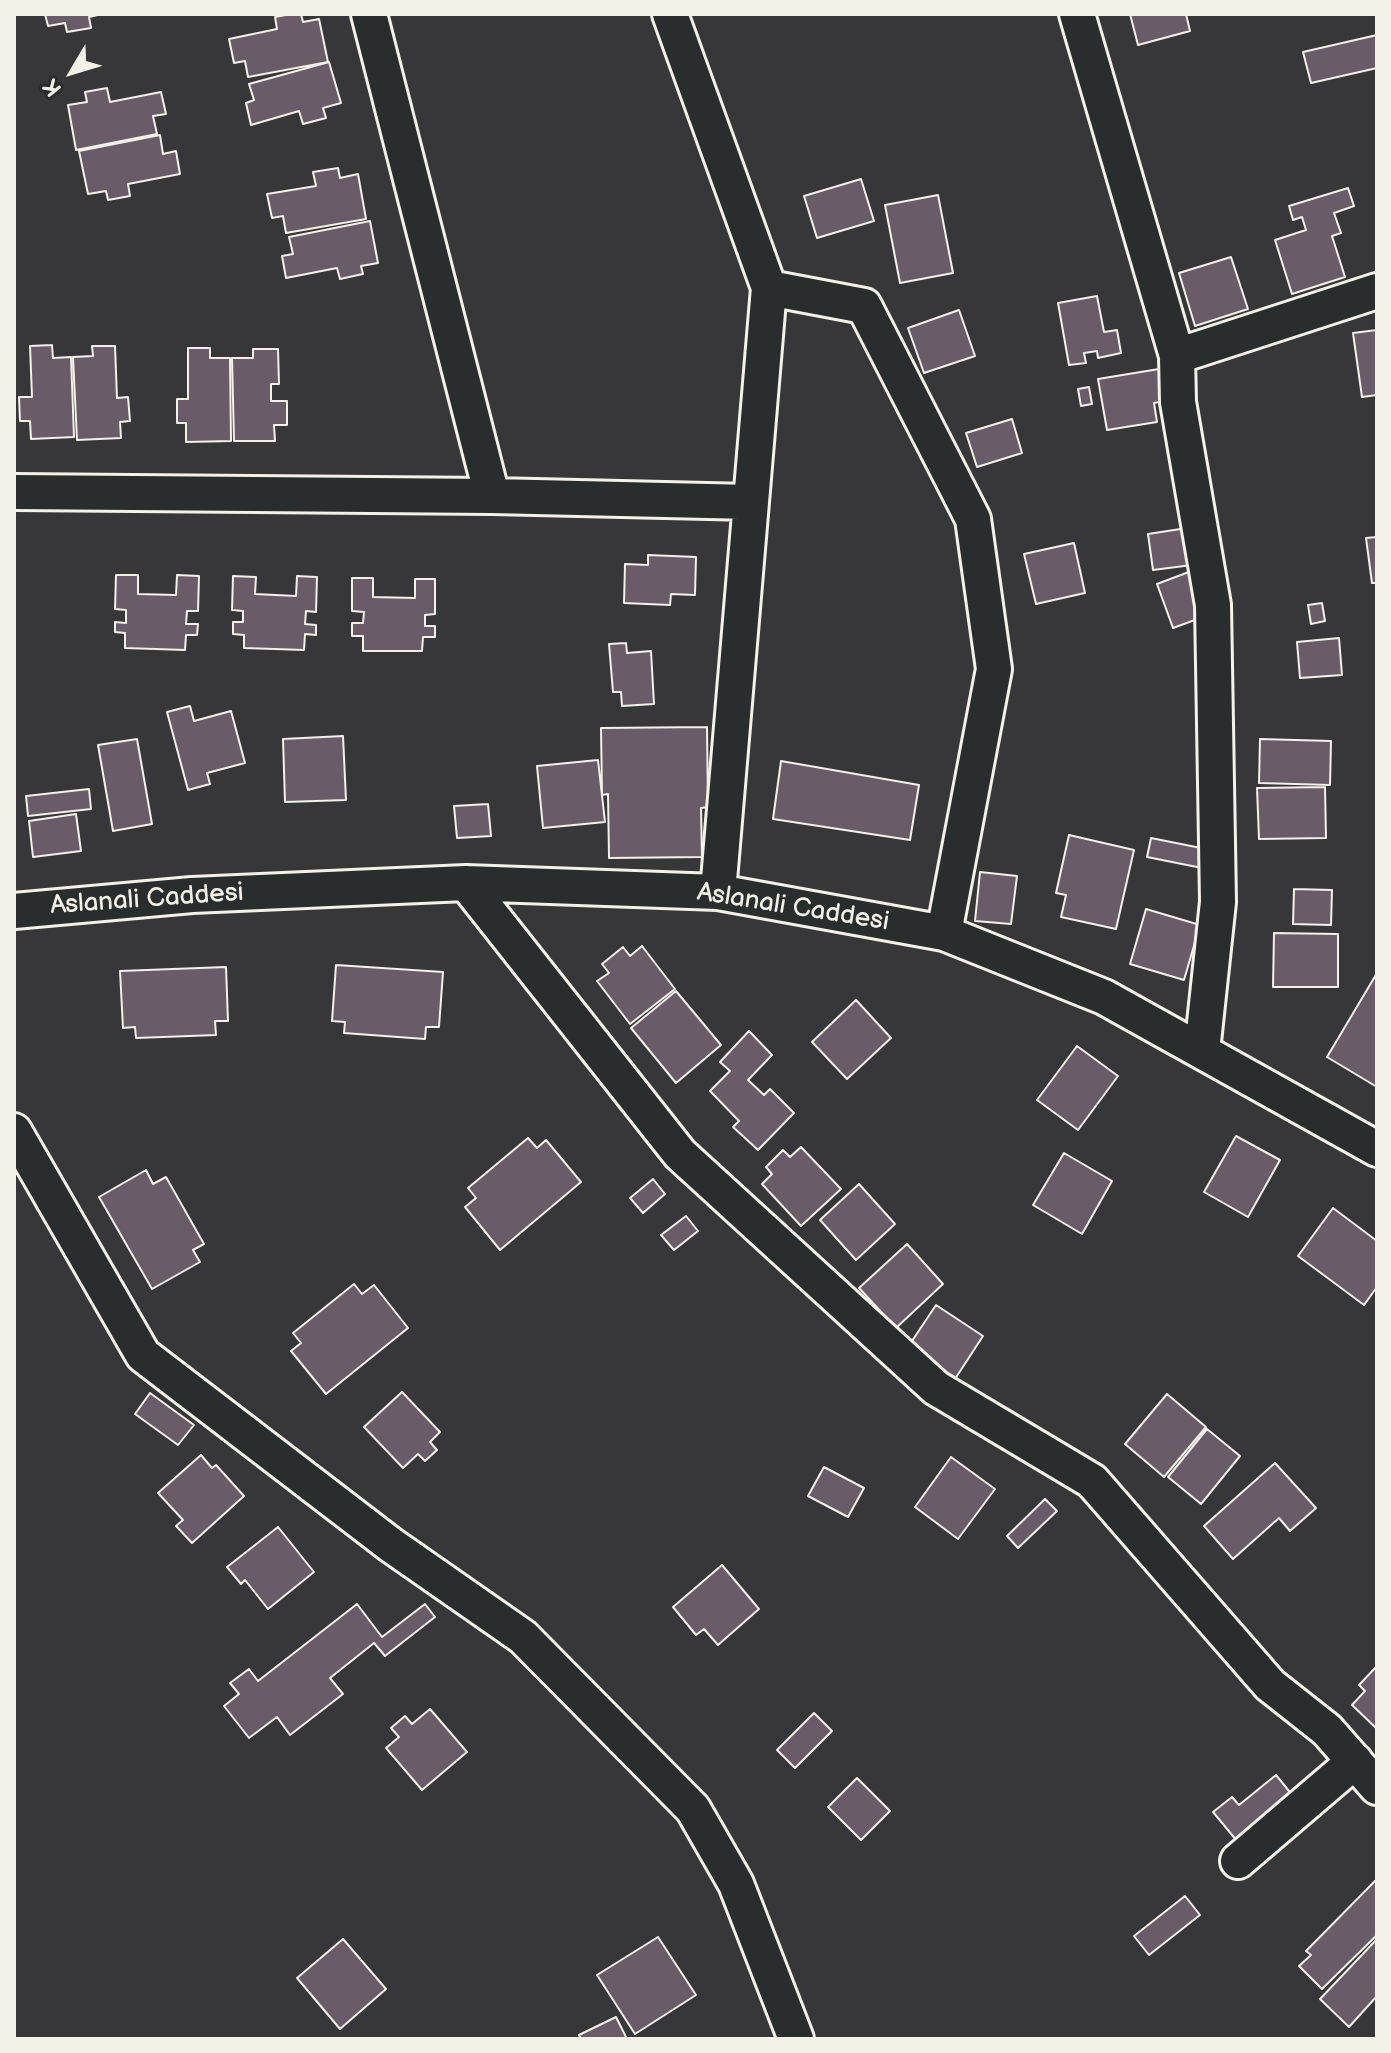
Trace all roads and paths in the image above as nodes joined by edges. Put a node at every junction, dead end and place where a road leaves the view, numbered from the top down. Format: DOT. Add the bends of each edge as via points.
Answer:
graph roads {
  1 [pos="369,14"];
  2 [pos="670,14"];
  3 [pos="1077,14"];
  4 [pos="769,288"];
  5 [pos="1377,291"];
  6 [pos="1177,356"];
  7 [pos="14,492"];
  8 [pos="492,496"];
  9 [pos="751,502"];
  10 [pos="466,883"];
  11 [pos="718,892"];
  12 [pos="14,911"];
  13 [pos="944,933"];
  14 [pos="1202,1051"];
  15 [pos="14,1131"];
  16 [pos="1377,1149"];
  17 [pos="1355,1761"];
  18 [pos="1377,1787"];
  19 [pos="1238,1861"];
  20 [pos="796,2039"];
  1 -- 8 [label="street"];
  2 -- 4 [label="street"];
  3 -- 6 [label="street"];
  4 -- 9 [label="street"];
  4 -- 13 [label="street" via="864,306 973,519 994,669"];
  5 -- 6 [label="street"];
  6 -- 14 [label="street" via="1178,402 1213,605 1218,902"];
  7 -- 8 [label="street"];
  8 -- 9 [label="street"];
  9 -- 11 [label="street"];
  10 -- 11 [label="street, Aslanali Caddesi"];
  10 -- 12 [label="street, Aslanali Caddesi" via="192,895"];
  10 -- 17 [label="street" via="680,1154 936,1388 1092,1481 1270,1685 1327,1730"];
  11 -- 13 [label="street, Aslanali Caddesi"];
  13 -- 14 [label="street, Aslanali Caddesi" via="1104,997"];
  14 -- 16 [label="street, Aslanali Caddesi"];
  15 -- 20 [label="street" via="143,1355 391,1545 523,1637 693,1809 736,1884"];
  17 -- 18 [label="street"];
  17 -- 19 [label="street"];
}
